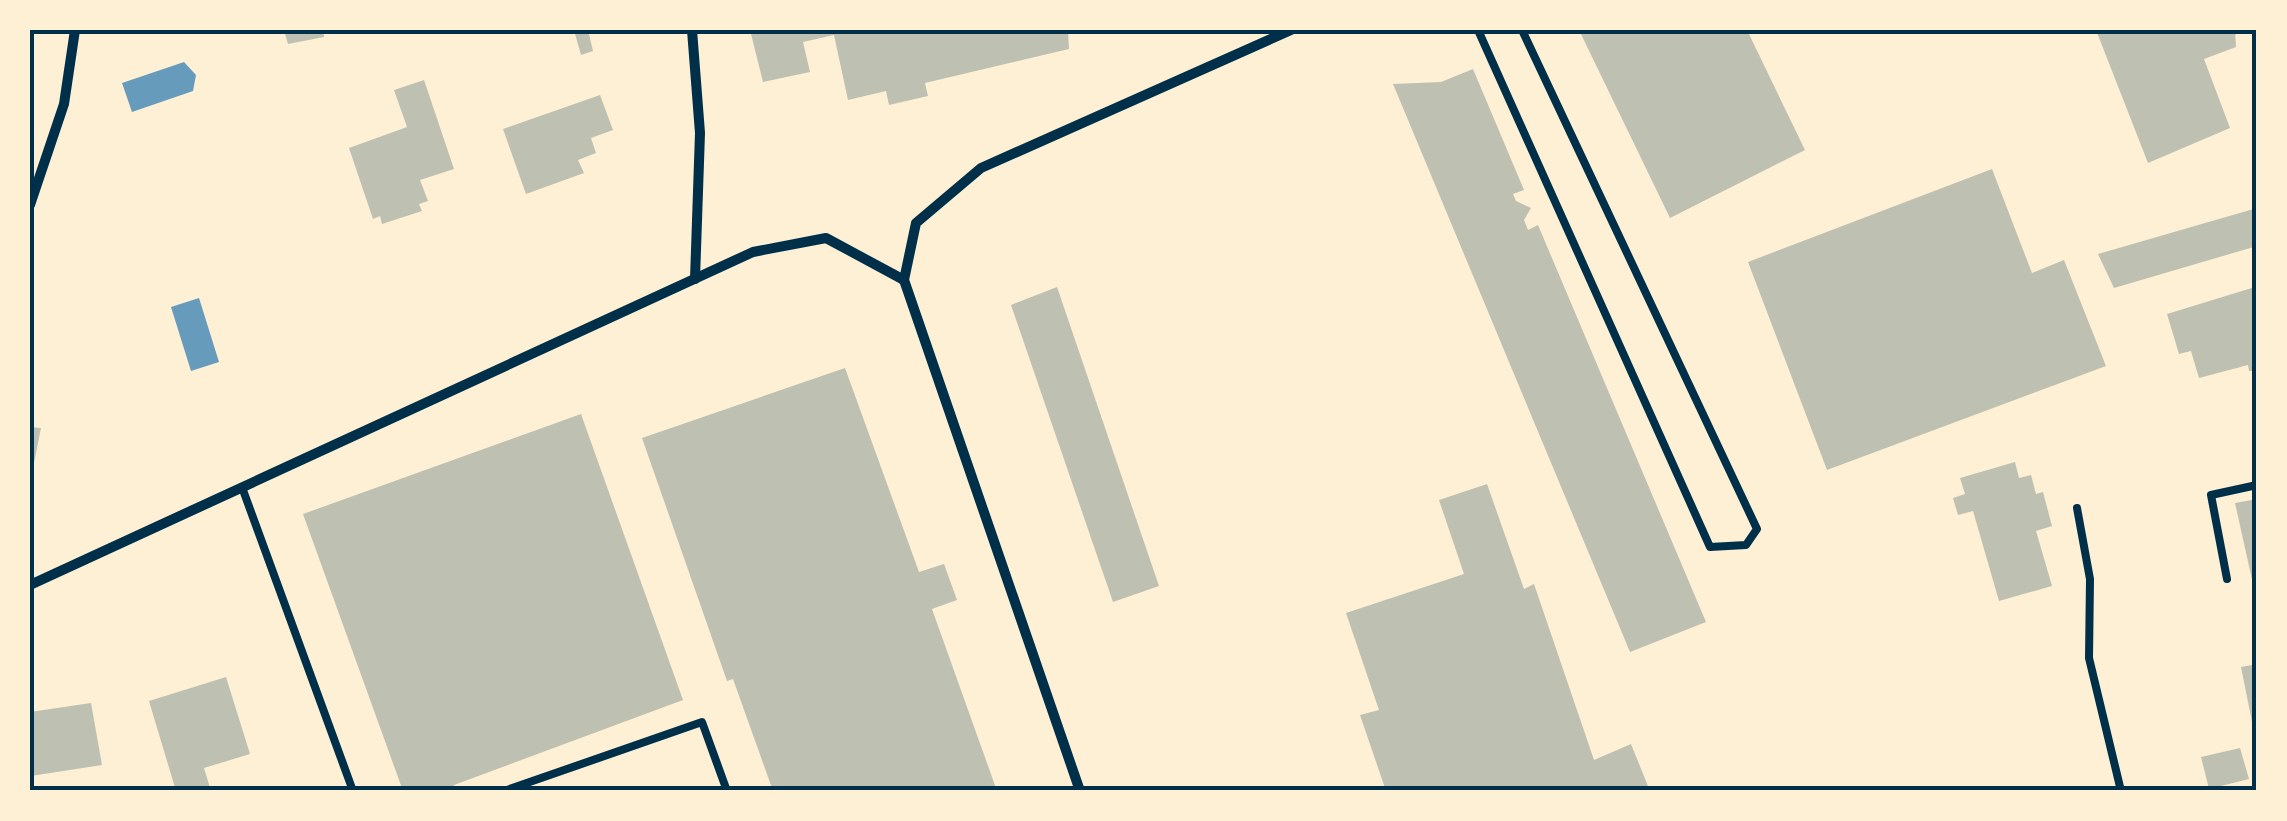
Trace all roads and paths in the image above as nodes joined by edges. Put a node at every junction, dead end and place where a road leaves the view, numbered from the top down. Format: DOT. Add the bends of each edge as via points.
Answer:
graph roads {
  1 [pos="75,30"];
  2 [pos="692,30"];
  3 [pos="1291,30"];
  4 [pos="1478,30"];
  5 [pos="1522,30"];
  6 [pos="30,205"];
  7 [pos="694,279"];
  8 [pos="904,280"];
  9 [pos="2257,485"];
  10 [pos="242,490"];
  11 [pos="2077,508"];
  12 [pos="2227,578"];
  13 [pos="30,585"];
  14 [pos="353,791"];
  15 [pos="504,791"];
  16 [pos="727,791"];
  17 [pos="1080,791"];
  18 [pos="2121,791"];
  1 -- 6 [label="street" via="64,104"];
  2 -- 7 [label="street" via="700,133"];
  3 -- 8 [label="street" via="981,168 916,223"];
  4 -- 5 [label="lane" via="1710,547 1746,545 1758,530"];
  7 -- 8 [label="street" via="753,252 826,238"];
  7 -- 10 [label="street"];
  8 -- 17 [label="street"];
  9 -- 12 [label="lane" via="2211,496"];
  10 -- 13 [label="street"];
  10 -- 14 [label="lane"];
  11 -- 18 [label="lane" via="2090,579 2089,658"];
  15 -- 16 [label="lane" via="702,722"];
}
